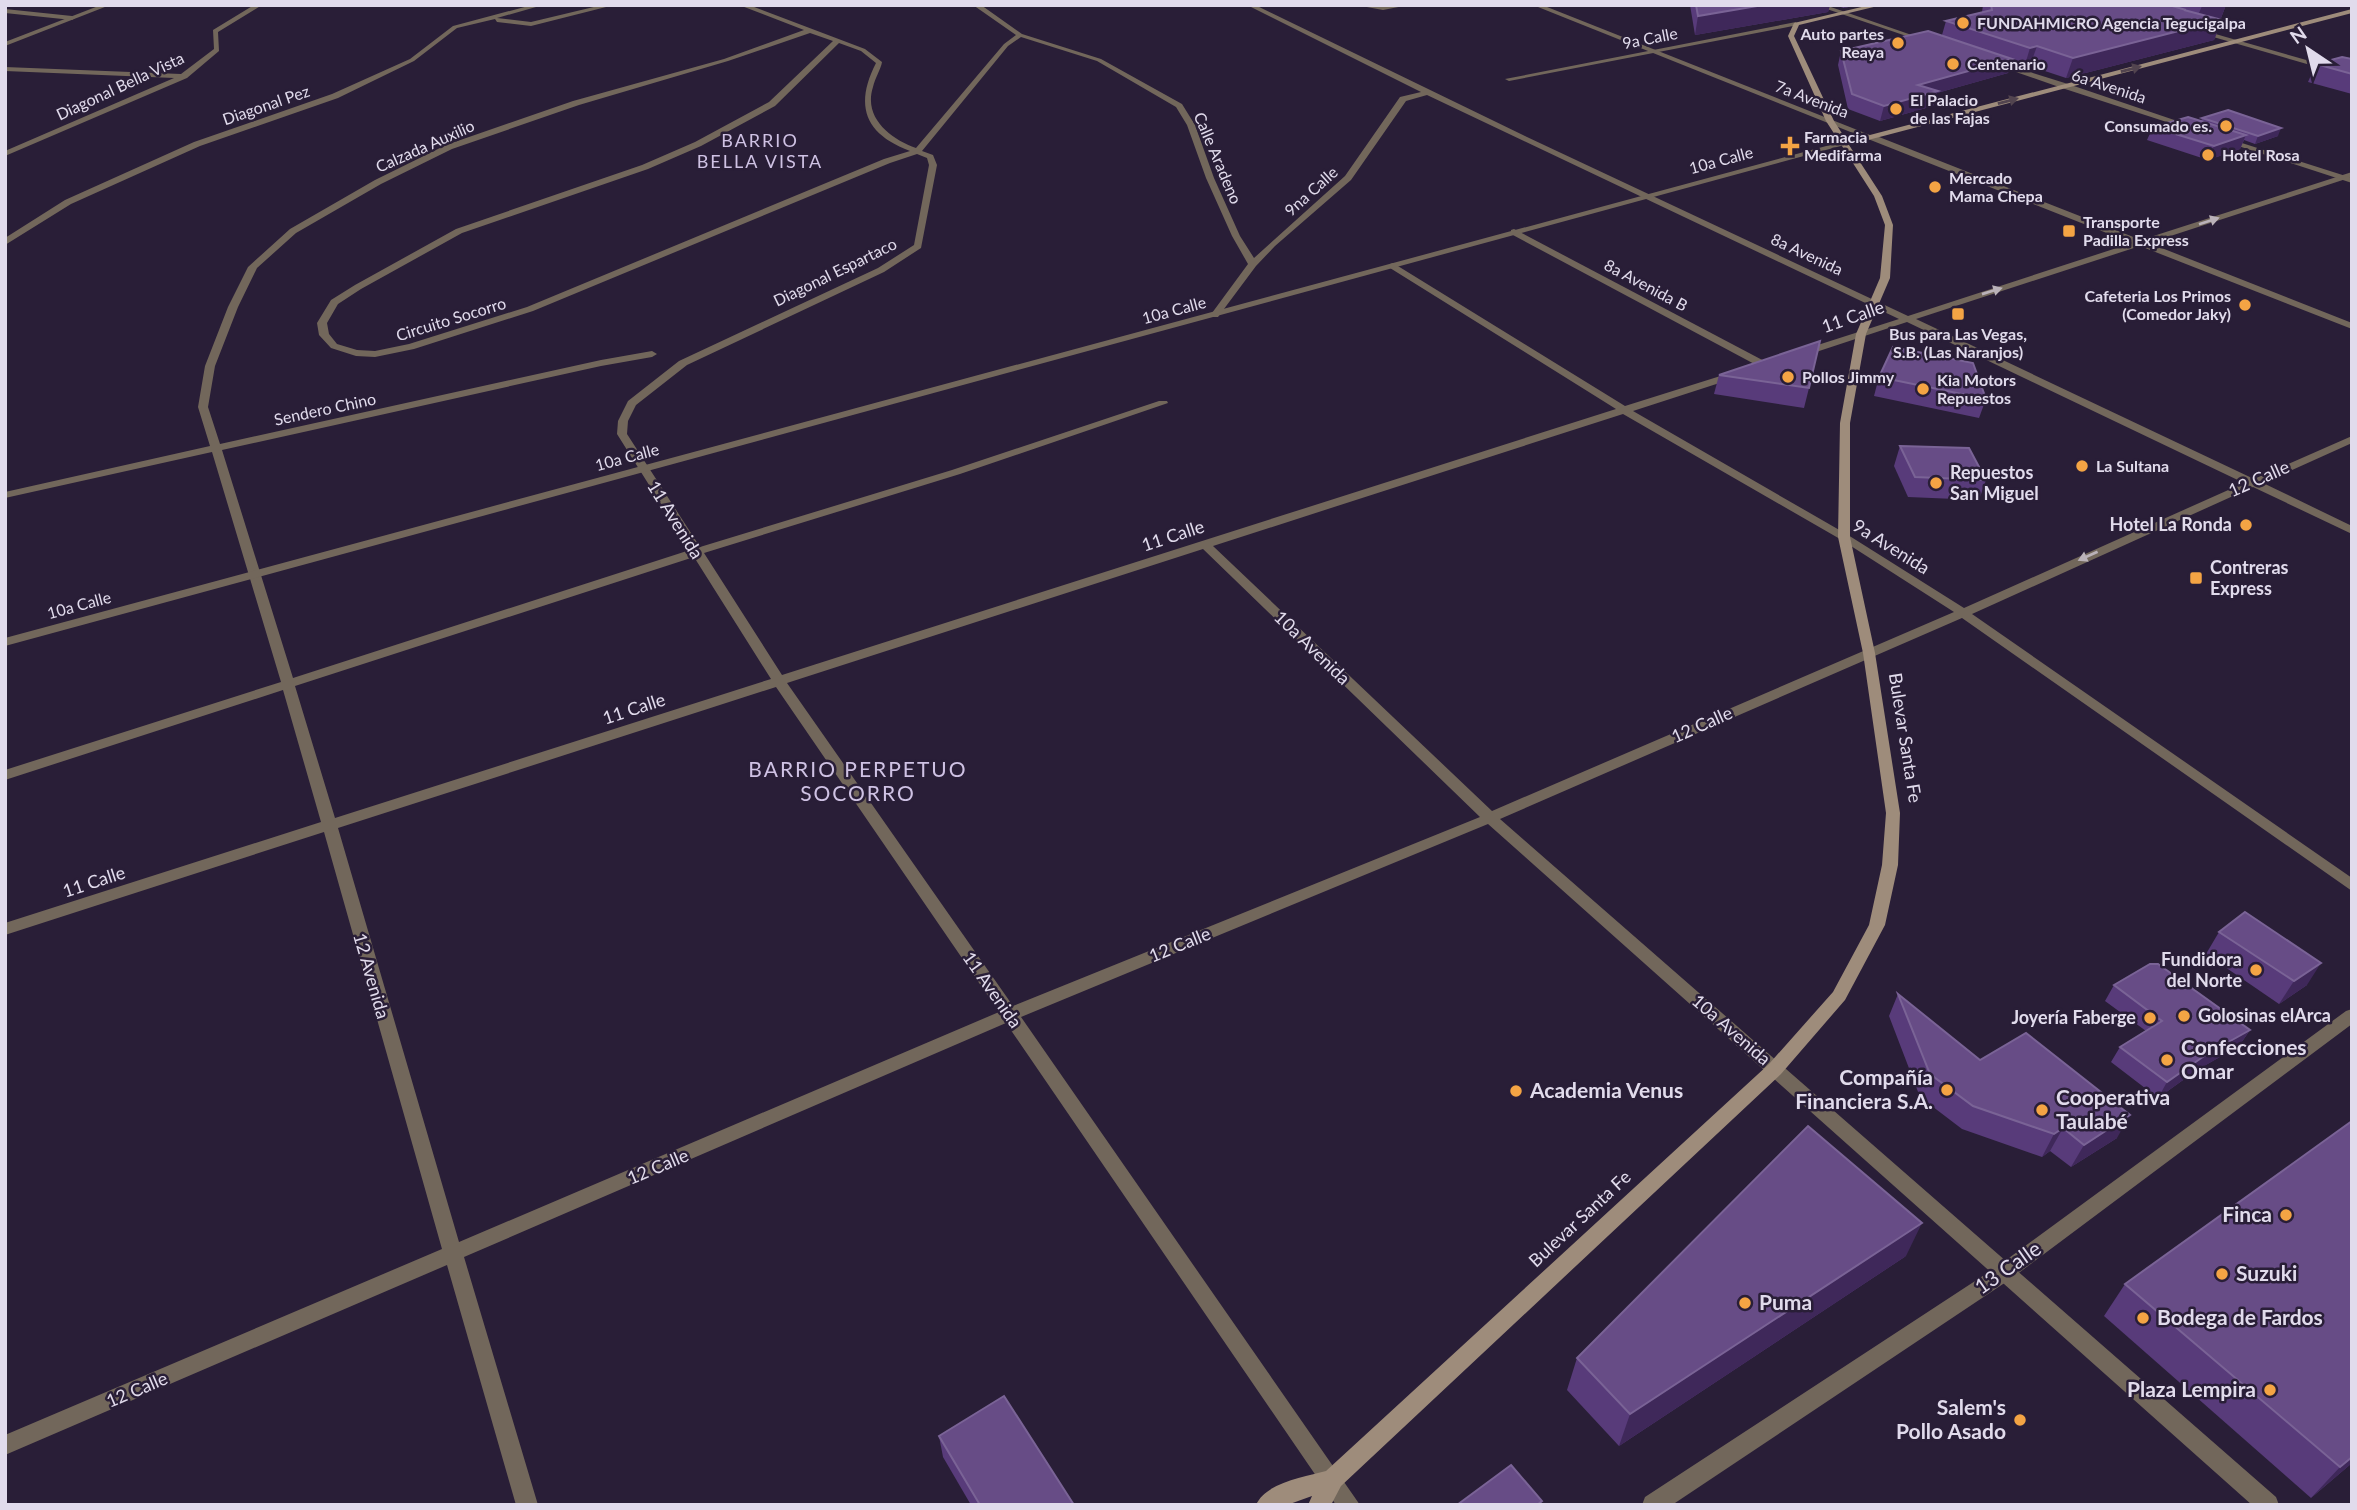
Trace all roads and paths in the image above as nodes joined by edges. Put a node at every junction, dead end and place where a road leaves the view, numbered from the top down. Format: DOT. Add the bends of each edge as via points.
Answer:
graph roads {
  1 [pos="107,5"];
  2 [pos="259,5"];
  3 [pos="540,5"];
  4 [pos="611,5"];
  5 [pos="741,5"];
  6 [pos="976,5"];
  7 [pos="1250,5"];
  8 [pos="1359,5"];
  9 [pos="1406,5"];
  10 [pos="1536,5"];
  11 [pos="1818,5"];
  12 [pos="1879,5"];
  13 [pos="5,11"];
  14 [pos="2352,11"];
  15 [pos="1841,13"];
  16 [pos="72,19"];
  17 [pos="488,19"];
  18 [pos="1796,24"];
  19 [pos="2183,27"];
  20 [pos="808,31"];
  21 [pos="1020,35"];
  22 [pos="30,36"];
  23 [pos="837,41"];
  24 [pos="2235,42"];
  25 [pos="5,44"];
  26 [pos="1939,45"];
  27 [pos="1651,51"];
  28 [pos="5,52"];
  29 [pos="1977,58"];
  30 [pos="5,69"];
  31 [pos="2352,75"];
  32 [pos="184,76"];
  33 [pos="1509,79"];
  34 [pos="2065,86"];
  35 [pos="1425,93"];
  36 [pos="1830,121"];
  37 [pos="2197,130"];
  38 [pos="2210,134"];
  39 [pos="1871,137"];
  40 [pos="1844,144"];
  41 [pos="918,151"];
  42 [pos="5,154"];
  43 [pos="2352,174"];
  44 [pos="2341,177"];
  45 [pos="2352,181"];
  46 [pos="1647,195"];
  47 [pos="1514,232"];
  48 [pos="5,242"];
  49 [pos="2140,244"];
  50 [pos="1253,264"];
  51 [pos="1393,266"];
  52 [pos="1874,304"];
  53 [pos="1215,315"];
  54 [pos="1904,318"];
  55 [pos="2352,326"];
  56 [pos="1861,334"];
  57 [pos="652,354"];
  58 [pos="1776,361"];
  59 [pos="1163,403"];
  60 [pos="1624,410"];
  61 [pos="2352,439"];
  62 [pos="216,446"];
  63 [pos="643,469"];
  64 [pos="2252,482"];
  65 [pos="5,495"];
  66 [pos="2352,531"];
  67 [pos="1844,537"];
  68 [pos="1204,544"];
  69 [pos="696,552"];
  70 [pos="254,575"];
  71 [pos="1963,613"];
  72 [pos="5,642"];
  73 [pos="1869,653"];
  74 [pos="779,681"];
  75 [pos="288,682"];
  76 [pos="5,775"];
  77 [pos="1490,818"];
  78 [pos="328,826"];
  79 [pos="2352,886"];
  80 [pos="5,929"];
  81 [pos="1009,1015"];
  82 [pos="2352,1015"];
  83 [pos="1774,1069"];
  84 [pos="452,1255"];
  85 [pos="2005,1272"];
  86 [pos="5,1446"];
  87 [pos="1333,1479"];
  88 [pos="527,1505"];
  89 [pos="1267,1505"];
  90 [pos="1319,1505"];
  91 [pos="1349,1505"];
  92 [pos="1653,1505"];
  93 [pos="2268,1505"];
  1 -- 16 [label="street"];
  2 -- 32 [label="street, Diagonal Bella Vista" via="215,31 217,50"];
  3 -- 17 [label="street, Diagonal Pez"];
  4 -- 17 [label="street" via="531,24"];
  5 -- 20 [label="street"];
  6 -- 21 [label="street"];
  7 -- 35 [label="street, 8a Avenida"];
  8 -- 9 [label="street"];
  10 -- 27 [label="street, 7a Avenida"];
  11 -- 15 [label="street"];
  12 -- 15 [label="main road"];
  13 -- 16 [label="street"];
  14 -- 24 [label="main road, 10a Calle"];
  15 -- 18 [label="main road"];
  15 -- 26 [label="street"];
  16 -- 22 [label="street"];
  17 -- 48 [label="street, Diagonal Pez" via="455,27 412,60 335,96 197,144 68,202"];
  18 -- 27 [label="street, 9a Calle"];
  18 -- 36 [label="main road, Bulevar Santa Fe" via="1791,36"];
  19 -- 24 [label="street"];
  20 -- 23 [label="street"];
  20 -- 62 [label="street, Calzada Auxilio" via="449,147 293,231 253,267 210,366 203,407"];
  21 -- 41 [label="street" via="1006,45"];
  21 -- 50 [label="street, Calle Aradeno" via="1099,60 1179,106 1236,236"];
  22 -- 25 [label="street"];
  22 -- 28 [label="street"];
  23 -- 41 [label="street" via="878,59 867,89 869,112 887,138"];
  23 -- 41 [label="street, Circuito Socorro" via="772,104 698,144 645,167 458,231 358,287 334,302 322,323 324,335 334,346 356,353 411,347 530,309"];
  24 -- 31 [label="street"];
  34 -- 24 [label="main road, 10a Calle, one-way"];
  27 -- 33 [label="street, 9a Calle"];
  27 -- 36 [label="street, 7a Avenida"];
  29 -- 34 [label="street, 6a Avenida"];
  30 -- 32 [label="street"];
  32 -- 42 [label="street, Diagonal Bella Vista"];
  34 -- 37 [label="street, 6a Avenida"];
  39 -- 34 [label="main road, 10a Calle, one-way"];
  35 -- 46 [label="street, 8a Avenida"];
  35 -- 50 [label="street, 9na Calle" via="1404,99 1348,177"];
  36 -- 39 [label="street, 7a Avenida"];
  36 -- 40 [label="main road, Bulevar Santa Fe"];
  38 -- 44 [label="street"];
  39 -- 40 [label="main road, 10a Calle"];
  39 -- 49 [label="street, 7a Avenida"];
  40 -- 46 [label="street, 10a Calle"];
  40 -- 52 [label="main road, Bulevar Santa Fe" via="1878,196 1889,225 1885,278"];
  41 -- 63 [label="street, Diagonal Espartaco" via="930,157 933,165 918,246 881,270 683,363 648,388 632,403 622,434"];
  43 -- 44 [label="street, 11 Calle"];
  44 -- 45 [label="street"];
  49 -- 44 [label="street, 11 Calle, one-way"];
  46 -- 47 [label="street, 10a Calle"];
  46 -- 52 [label="street, 8a Avenida"];
  47 -- 51 [label="street, 10a Calle"];
  47 -- 58 [label="street, 8a Avenida B"];
  54 -- 49 [label="street, 11 Calle, one-way"];
  49 -- 55 [label="street, 7a Avenida"];
  50 -- 53 [label="street, 9na Calle"];
  51 -- 53 [label="street, 10a Calle"];
  51 -- 60 [label="street, 9a Avenida"];
  52 -- 54 [label="street, 8a Avenida"];
  52 -- 56 [label="main road, Bulevar Santa Fe"];
  53 -- 63 [label="street, 10a Calle"];
  54 -- 56 [label="street, 11 Calle"];
  54 -- 64 [label="street, 8a Avenida"];
  56 -- 58 [label="street, 11 Calle"];
  56 -- 67 [label="main road, Bulevar Santa Fe" via="1845,422"];
  57 -- 62 [label="street, Sendero Chino"];
  58 -- 60 [label="street, 11 Calle"];
  59 -- 69 [label="street"];
  60 -- 67 [label="street, 9a Avenida"];
  60 -- 68 [label="street, 11 Calle"];
  61 -- 64 [label="street, 12 Calle"];
  62 -- 65 [label="street, Sendero Chino"];
  62 -- 70 [label="street, 12 Avenida"];
  63 -- 69 [label="street, 11 Avenida"];
  63 -- 70 [label="street, 10a Calle"];
  64 -- 66 [label="street, 8a Avenida"];
  64 -- 71 [label="street, 12 Calle, one-way"];
  67 -- 71 [label="street, 9a Avenida"];
  67 -- 73 [label="main road, Bulevar Santa Fe"];
  68 -- 74 [label="street, 11 Calle"];
  68 -- 77 [label="street, 10a Avenida"];
  69 -- 74 [label="street, 11 Avenida"];
  69 -- 75 [label="street"];
  70 -- 72 [label="street, 10a Calle"];
  70 -- 75 [label="street, 12 Avenida"];
  71 -- 73 [label="street, 12 Calle"];
  71 -- 79 [label="street, 9a Avenida"];
  73 -- 77 [label="street, 12 Calle"];
  73 -- 83 [label="main road, Bulevar Santa Fe" via="1893,813 1890,865 1877,925 1839,996"];
  74 -- 78 [label="street, 11 Calle"];
  74 -- 81 [label="street, 11 Avenida"];
  75 -- 76 [label="street"];
  75 -- 78 [label="street, 12 Avenida"];
  77 -- 81 [label="street, 12 Calle"];
  77 -- 83 [label="street, 10a Avenida"];
  78 -- 80 [label="street, 11 Calle"];
  78 -- 84 [label="street, 12 Avenida"];
  81 -- 84 [label="street, 12 Calle"];
  81 -- 87 [label="street, 11 Avenida"];
  82 -- 85 [label="street, 13 Calle"];
  83 -- 85 [label="street, 10a Avenida"];
  83 -- 87 [label="main road, Bulevar Santa Fe"];
  84 -- 86 [label="street, 12 Calle"];
  84 -- 88 [label="street, 12 Avenida"];
  85 -- 92 [label="street, 13 Calle"];
  85 -- 93 [label="street, 10a Avenida"];
  87 -- 89 [label="main road, Bulevar Santa Fe"];
  87 -- 90 [label="main road, Bulevar Santa Fe"];
  87 -- 91 [label="street, 11 Avenida"];
}
